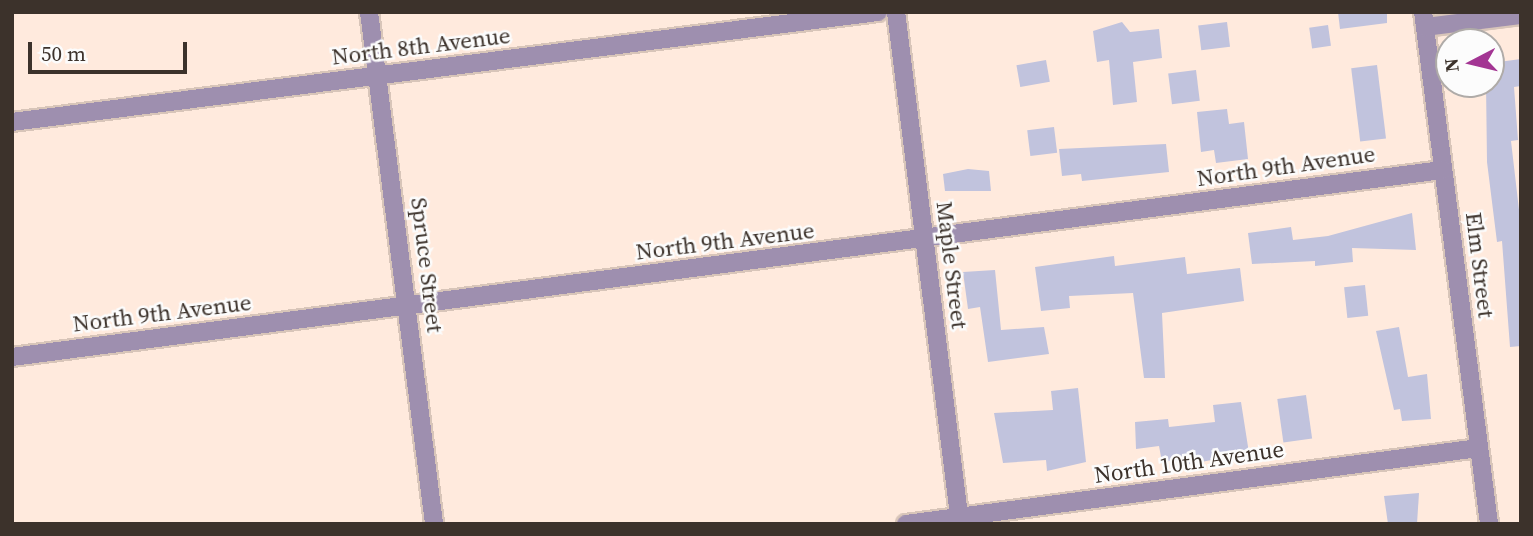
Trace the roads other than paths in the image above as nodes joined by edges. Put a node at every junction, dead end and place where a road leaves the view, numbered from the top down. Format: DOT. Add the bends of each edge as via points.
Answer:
graph roads {
  1 [pos="369,12"];
  2 [pos="878,12"];
  3 [pos="896,12"];
  4 [pos="1521,15"];
  5 [pos="1424,20"];
  6 [pos="378,76"];
  7 [pos="12,122"];
  8 [pos="1443,170"];
  9 [pos="923,239"];
  10 [pos="407,306"];
  11 [pos="12,358"];
  12 [pos="1479,448"];
  13 [pos="959,520"];
  14 [pos="434,524"];
  15 [pos="906,524"];
  16 [pos="1489,524"];
  1 -- 6 [label="street, Spruce Street"];
  2 -- 6 [label="street, North 8th Avenue"];
  3 -- 9 [label="street, Maple Street"];
  4 -- 5 [label="street"];
  5 -- 8 [label="street, Elm Street"];
  6 -- 7 [label="street, North 8th Avenue"];
  6 -- 10 [label="street, Spruce Street"];
  8 -- 9 [label="street, North 9th Avenue"];
  8 -- 12 [label="street, Elm Street"];
  9 -- 10 [label="street, North 9th Avenue"];
  9 -- 13 [label="street, Maple Street"];
  10 -- 11 [label="street, North 9th Avenue"];
  10 -- 14 [label="street, Spruce Street"];
  12 -- 13 [label="street, North 10th Avenue"];
  12 -- 16 [label="street, Elm Street"];
  13 -- 15 [label="street, North 10th Avenue"];
}
